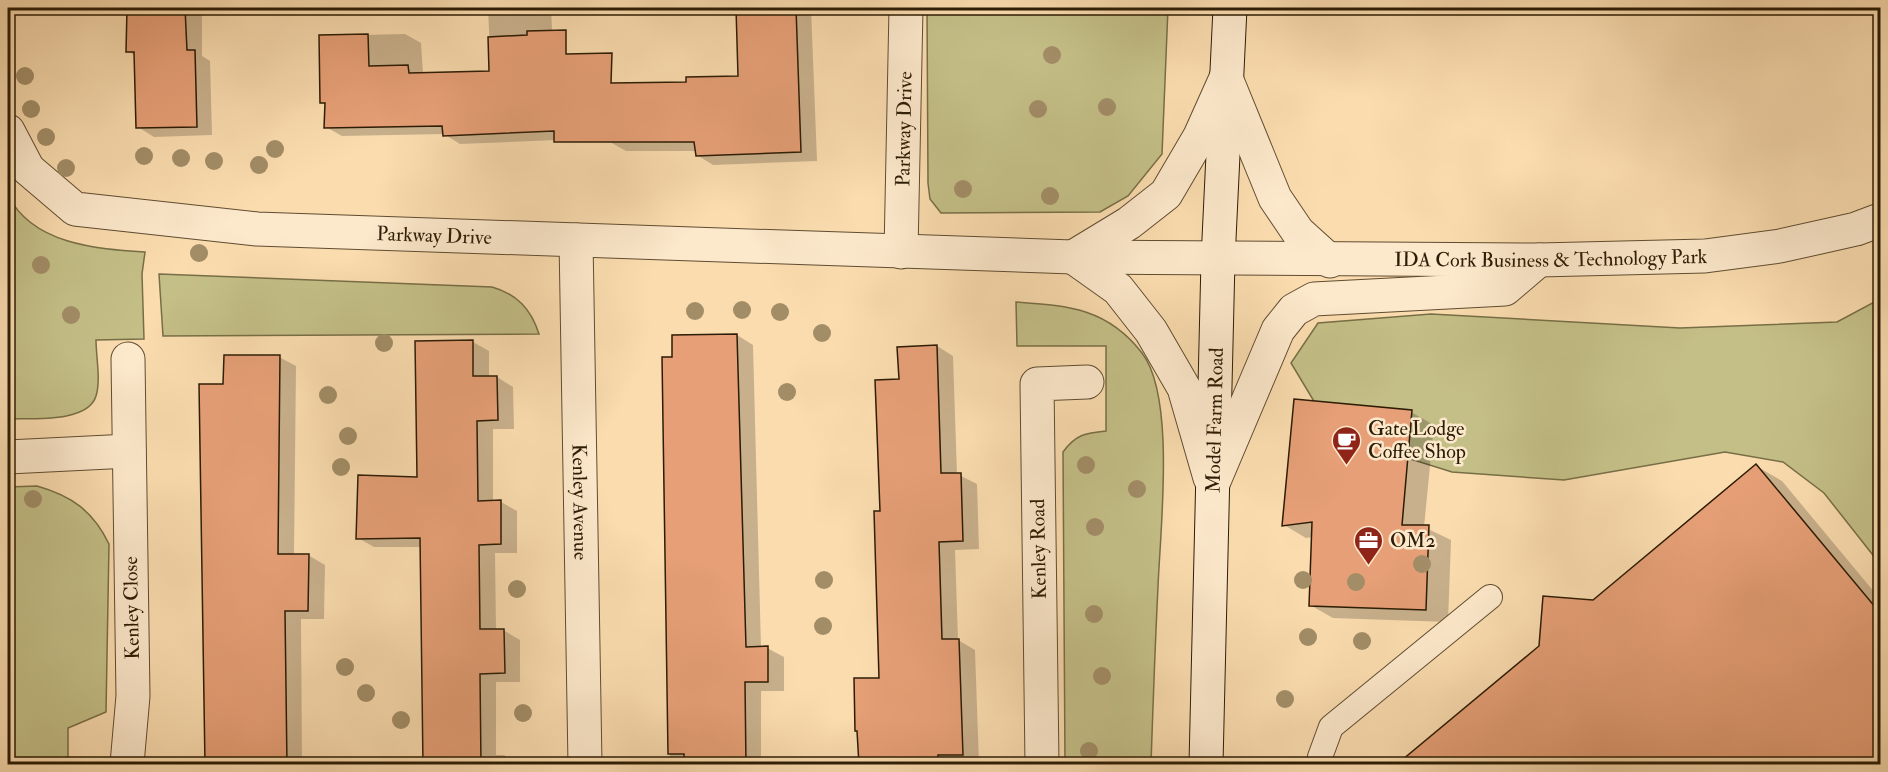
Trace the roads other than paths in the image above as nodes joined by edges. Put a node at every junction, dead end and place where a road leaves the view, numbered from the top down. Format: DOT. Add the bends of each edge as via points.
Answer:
graph roads {
  1 [pos="906,8"];
  2 [pos="1230,8"];
  3 [pos="1226,78"];
  4 [pos="8,131"];
  5 [pos="1881,220"];
  6 [pos="576,240"];
  7 [pos="901,252"];
  8 [pos="1073,257"];
  9 [pos="1218,260"];
  10 [pos="1539,260"];
  11 [pos="1330,261"];
  12 [pos="128,359"];
  13 [pos="1088,382"];
  14 [pos="129,452"];
  15 [pos="8,457"];
  16 [pos="1212,486"];
  17 [pos="1490,597"];
  18 [pos="127,765"];
  19 [pos="585,765"];
  20 [pos="1042,765"];
  21 [pos="1206,765"];
  22 [pos="1321,765"];
  1 -- 7 [label="street, Parkway Drive"];
  2 -- 3 [label="street, Model Farm Road"];
  3 -- 8 [label="street, Model Farm Road" via="1200,136 1166,194 1129,223"];
  3 -- 9 [label="street, Model Farm Road"];
  3 -- 11 [label="street" via="1275,198 1298,232"];
  4 -- 6 [label="street, Parkway Drive" via="28,169 75,209 257,229"];
  5 -- 10 [label="street, IDA Cork Business & Technology Park" via="1780,246 1705,256"];
  6 -- 7 [label="street, Parkway Drive"];
  6 -- 19 [label="street, Kenley Avenue"];
  7 -- 8 [label="street, Parkway Drive"];
  8 -- 9 [label="street, Parkway Drive"];
  8 -- 16 [label="street" via="1118,289 1151,331 1184,388"];
  9 -- 11 [label="street, IDA Cork Business & Technology Park"];
  9 -- 16 [label="street, Model Farm Road"];
  10 -- 11 [label="street, IDA Cork Business & Technology Park"];
  10 -- 16 [label="street" via="1505,289 1314,299 1294,310 1278,330"];
  12 -- 14 [label="street, Kenley Close"];
  13 -- 20 [label="street, Kenley Road" via="1037,384"];
  14 -- 15 [label="street"];
  14 -- 18 [label="street, Kenley Close" via="133,696"];
  16 -- 21 [label="street, Model Farm Road"];
  17 -- 22 [label="lane" via="1331,727 1320,757"];
}
